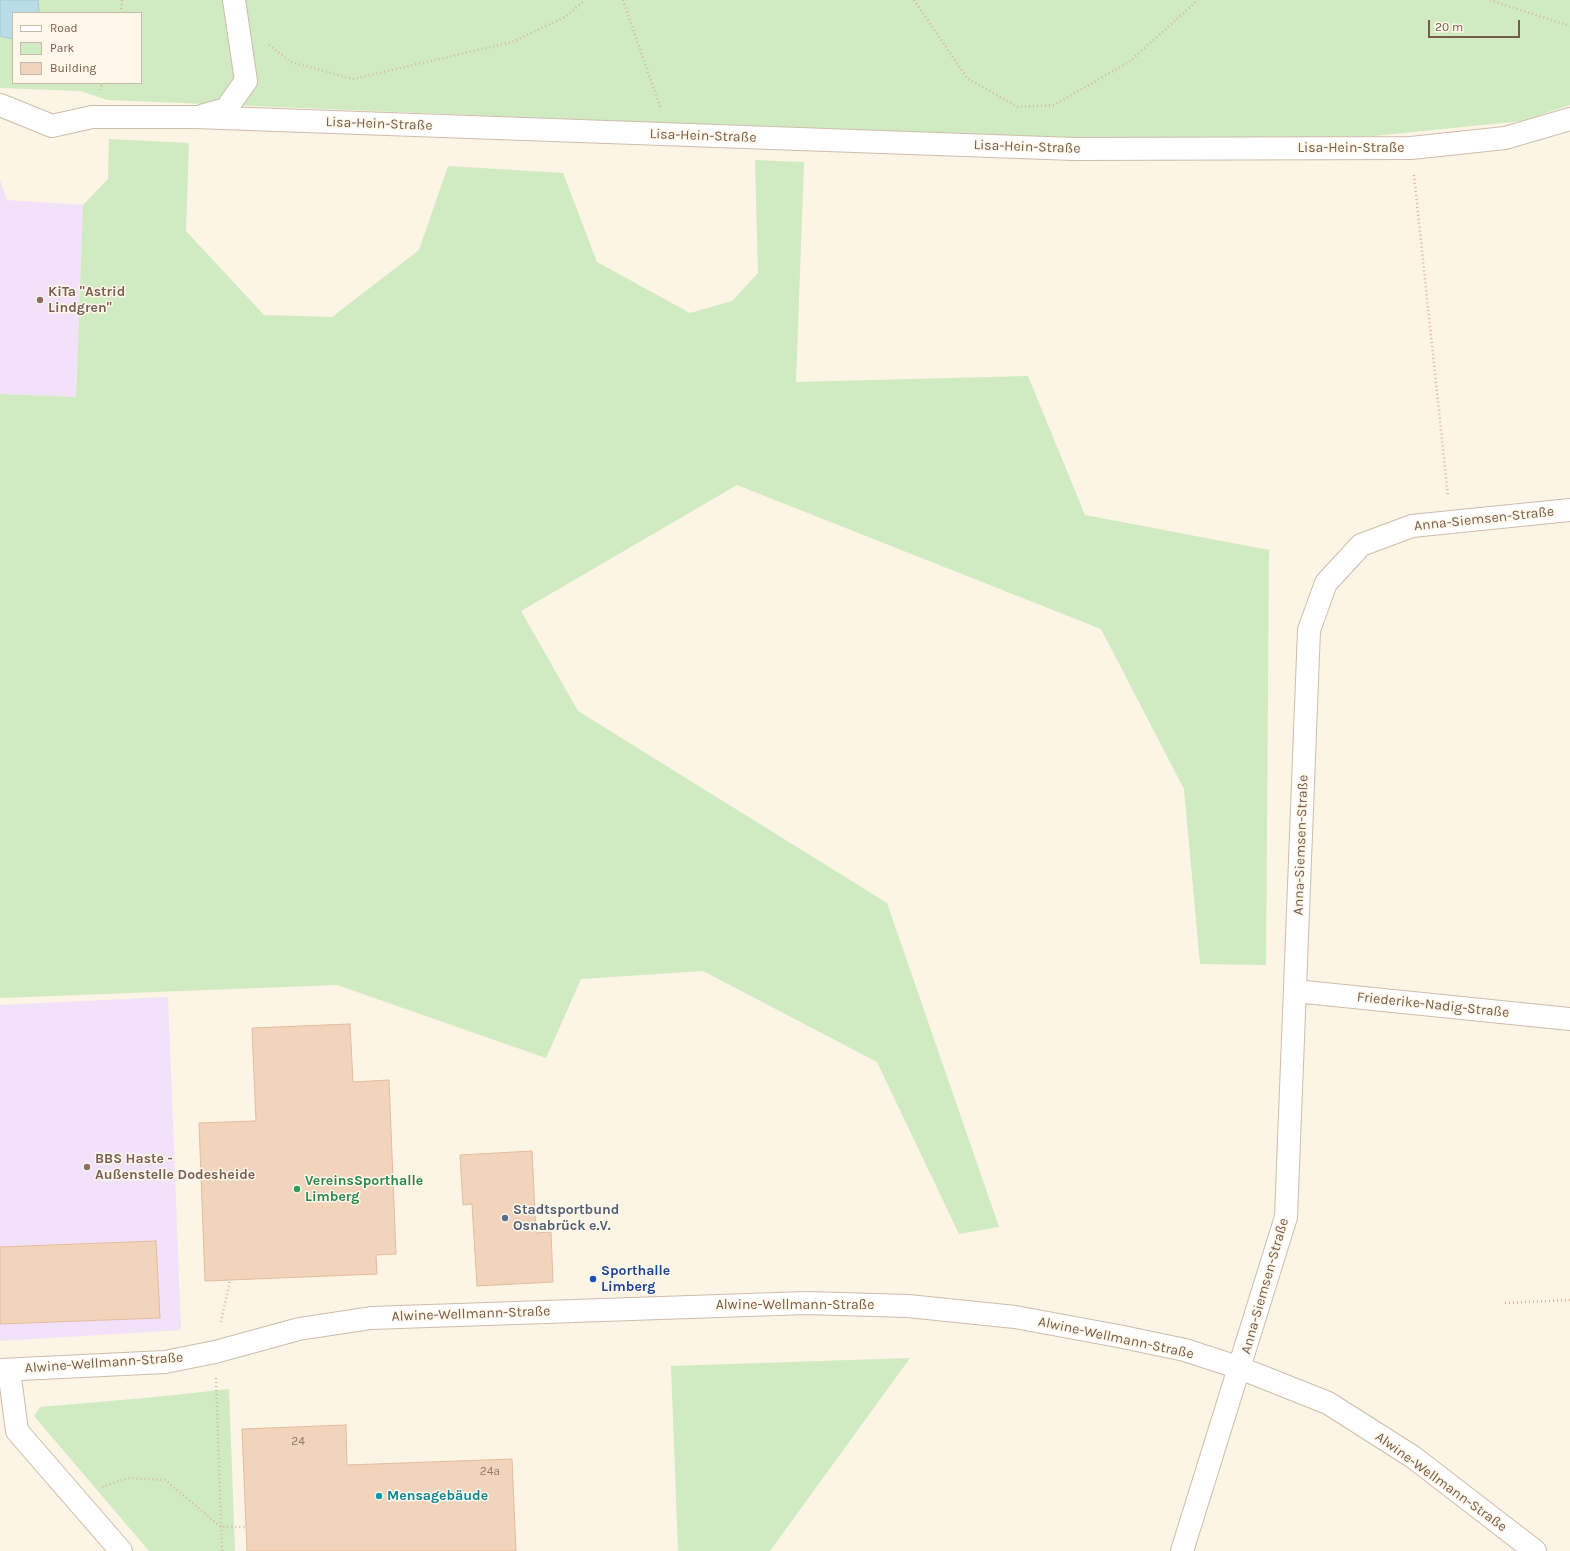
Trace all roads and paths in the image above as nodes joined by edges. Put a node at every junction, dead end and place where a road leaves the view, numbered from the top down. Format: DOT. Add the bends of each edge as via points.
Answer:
graph roads {
  1 [pos="122,0"];
  2 [pos="234,0"];
  3 [pos="585,0"];
  4 [pos="623,0"];
  5 [pos="914,0"];
  6 [pos="1198,0"];
  7 [pos="1490,0"];
  8 [pos="121,12"];
  9 [pos="238,22"];
  10 [pos="1570,26"];
  11 [pos="0,105"];
  12 [pos="195,117"];
  13 [pos="1570,119"];
  14 [pos="670,135"];
  15 [pos="1411,148"];
  16 [pos="1570,510"];
  17 [pos="1450,522"];
  18 [pos="1295,991"];
  19 [pos="1570,1019"];
  20 [pos="230,1280"];
  21 [pos="1570,1300"];
  22 [pos="1504,1303"];
  23 [pos="215,1352"];
  24 [pos="1240,1368"];
  25 [pos="4,1370"];
  26 [pos="74,1497"];
  27 [pos="246,1527"];
  28 [pos="221,1528"];
  29 [pos="121,1551"];
  30 [pos="222,1551"];
  31 [pos="1182,1551"];
  32 [pos="1535,1551"];
  1 -- 8 [label="path"];
  2 -- 9 [label="street"];
  3 -- 9 [label="path" via="565,17 512,42 353,79 291,62"];
  4 -- 14 [label="path"];
  5 -- 6 [label="path" via="967,78 1018,107 1054,105 1129,62"];
  7 -- 10 [label="path"];
  9 -- 12 [label="street" via="246,82 226,109"];
  11 -- 12 [label="street, Lisa-Hein-Straße" via="52,126 92,116"];
  12 -- 14 [label="street, Lisa-Hein-Straße"];
  13 -- 15 [label="street, Lisa-Hein-Straße" via="1505,138"];
  14 -- 15 [label="street, Lisa-Hein-Straße" via="1074,149"];
  15 -- 17 [label="path"];
  16 -- 17 [label="street, Anna-Siemsen-Straße"];
  17 -- 18 [label="street, Anna-Siemsen-Straße" via="1412,526 1361,545 1326,583 1310,630"];
  18 -- 19 [label="street, Friederike-Nadig-Straße"];
  18 -- 24 [label="street, Anna-Siemsen-Straße" via="1286,1217"];
  20 -- 23 [label="path"];
  21 -- 22 [label="path"];
  23 -- 24 [label="street, Alwine-Wellmann-Straße" via="299,1329 371,1318 806,1303 908,1306 1015,1317 1178,1349"];
  23 -- 25 [label="street, Alwine-Wellmann-Straße" via="165,1362"];
  23 -- 28 [label="path"];
  24 -- 31 [label="street, Anna-Siemsen-Straße"];
  24 -- 32 [label="street, Alwine-Wellmann-Straße" via="1328,1403 1412,1457"];
  25 -- 26 [label="street" via="17,1431"];
  26 -- 28 [label="path" via="128,1478 165,1480"];
  26 -- 29 [label="street"];
  27 -- 28 [label="path"];
  28 -- 30 [label="path"];
}
